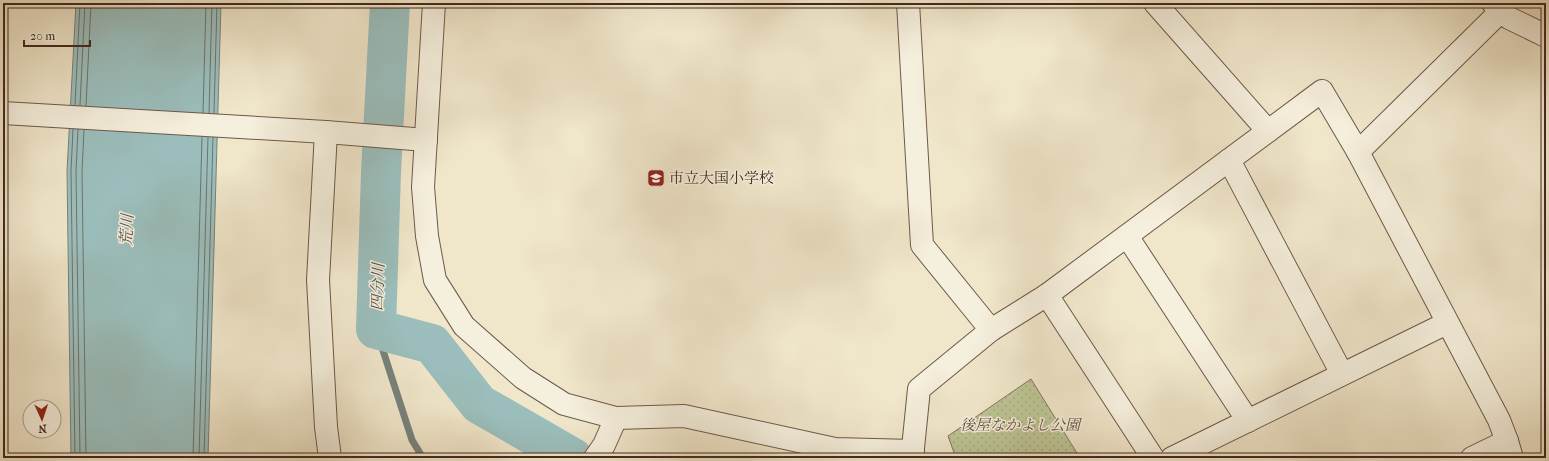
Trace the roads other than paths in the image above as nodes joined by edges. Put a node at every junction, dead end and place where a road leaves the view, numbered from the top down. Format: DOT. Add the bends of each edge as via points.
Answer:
graph roads {
  1 [pos="434,3"];
  2 [pos="908,3"];
  3 [pos="1155,3"];
  4 [pos="1497,7"];
  5 [pos="1546,36"];
  6 [pos="3,113"];
  7 [pos="1268,131"];
  8 [pos="326,132"];
  9 [pos="426,140"];
  10 [pos="1358,152"];
  11 [pos="1229,160"];
  12 [pos="1127,236"];
  13 [pos="1047,295"];
  14 [pos="1447,323"];
  15 [pos="991,330"];
  16 [pos="1342,374"];
  17 [pos="616,418"];
  18 [pos="1248,421"];
  19 [pos="1509,450"];
  20 [pos="599,452"];
  21 [pos="913,454"];
  22 [pos="330,458"];
  23 [pos="1153,458"];
  24 [pos="1172,458"];
  25 [pos="1472,458"];
  1 -- 9 [label="street"];
  2 -- 15 [label="street" via="922,245"];
  3 -- 7 [label="street"];
  4 -- 5 [label="street" via="1509,18"];
  4 -- 10 [label="street"];
  6 -- 8 [label="street"];
  7 -- 10 [label="street" via="1322,91"];
  7 -- 11 [label="street"];
  8 -- 9 [label="street"];
  8 -- 22 [label="street" via="318,280"];
  9 -- 17 [label="street" via="423,187 427,236 435,280 464,326 523,378 564,404"];
  10 -- 14 [label="street"];
  11 -- 12 [label="street"];
  11 -- 16 [label="street"];
  12 -- 13 [label="street"];
  12 -- 18 [label="street"];
  13 -- 15 [label="street"];
  13 -- 23 [label="street"];
  14 -- 16 [label="street"];
  14 -- 19 [label="street" via="1499,420"];
  15 -- 21 [label="street" via="919,389"];
  16 -- 18 [label="street"];
  17 -- 20 [label="street"];
  17 -- 21 [label="street" via="684,416 835,449"];
  18 -- 24 [label="street"];
  19 -- 25 [label="street"];
}
